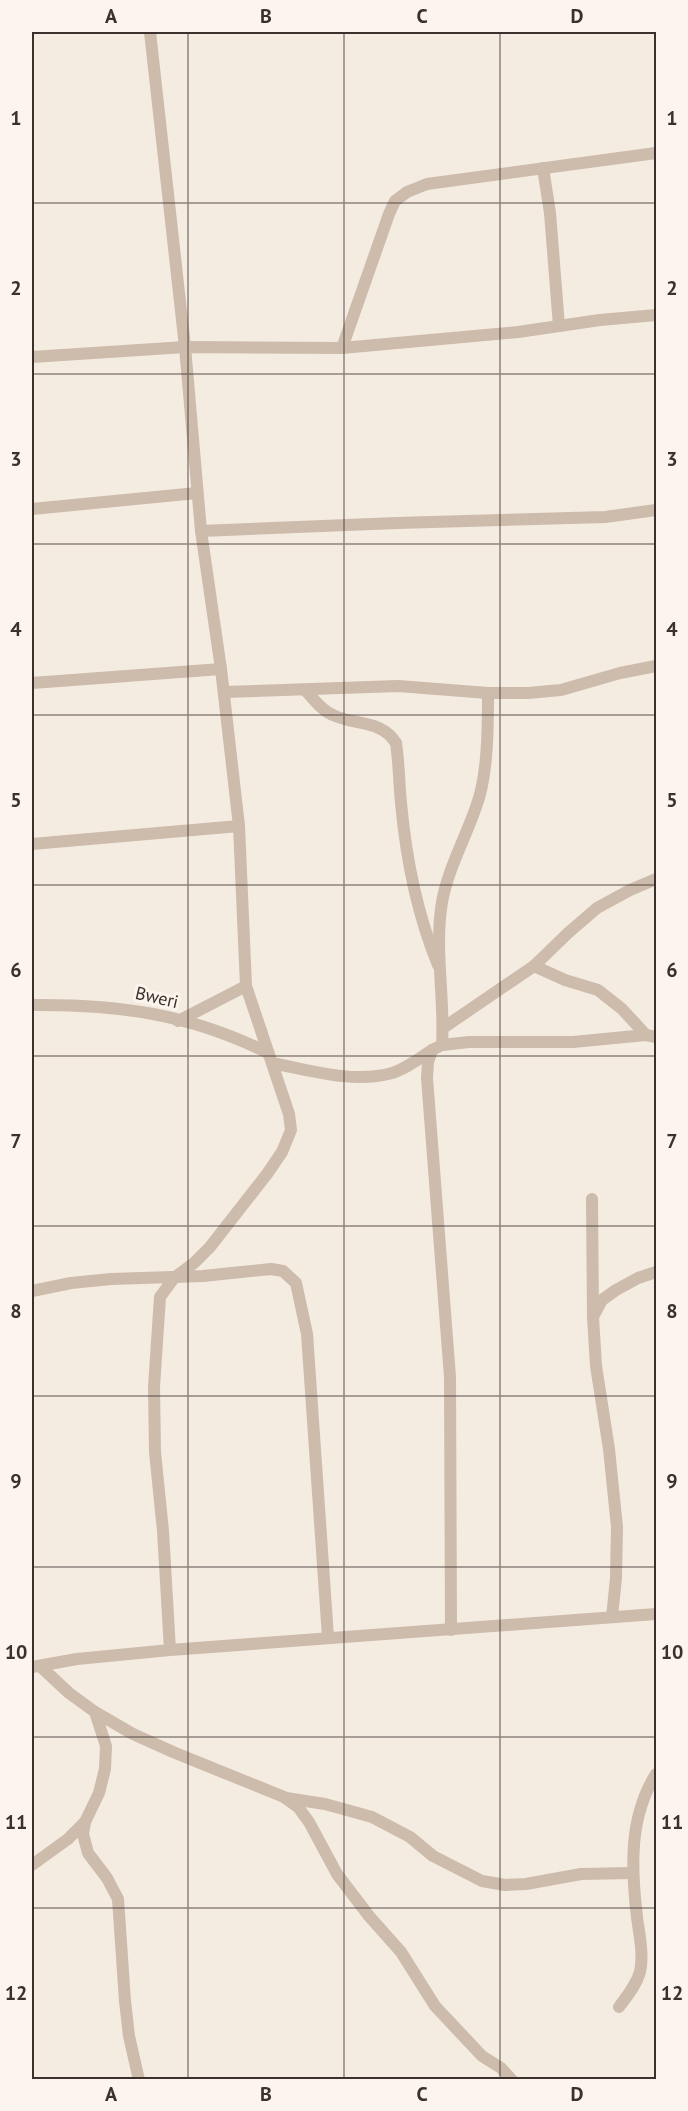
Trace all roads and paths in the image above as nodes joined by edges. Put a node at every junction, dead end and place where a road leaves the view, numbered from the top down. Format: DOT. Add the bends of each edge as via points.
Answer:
graph roads {
  1 [pos="150,32"];
  2 [pos="657,153"];
  3 [pos="543,168"];
  4 [pos="657,315"];
  5 [pos="559,326"];
  6 [pos="185,347"];
  7 [pos="342,348"];
  8 [pos="32,357"];
  9 [pos="197,493"];
  10 [pos="32,509"];
  11 [pos="657,510"];
  12 [pos="201,531"];
  13 [pos="657,666"];
  14 [pos="221,669"];
  15 [pos="32,683"];
  16 [pos="304,690"];
  17 [pos="224,692"];
  18 [pos="488,693"];
  19 [pos="239,826"];
  20 [pos="32,844"];
  21 [pos="657,879"];
  22 [pos="534,966"];
  23 [pos="441,974"];
  24 [pos="246,986"];
  25 [pos="32,1005"];
  26 [pos="178,1021"];
  27 [pos="443,1028"];
  28 [pos="651,1036"];
  29 [pos="437,1047"];
  30 [pos="270,1058"];
  31 [pos="592,1199"];
  32 [pos="657,1272"];
  33 [pos="174,1278"];
  34 [pos="32,1291"];
  35 [pos="593,1317"];
  36 [pos="657,1614"];
  37 [pos="612,1617"];
  38 [pos="451,1630"];
  39 [pos="328,1637"];
  40 [pos="170,1650"];
  41 [pos="36,1666"];
  42 [pos="95,1712"];
  43 [pos="657,1774"];
  44 [pos="284,1797"];
  45 [pos="86,1822"];
  46 [pos="32,1865"];
  47 [pos="632,1874"];
  48 [pos="619,2007"];
  49 [pos="139,2079"];
  50 [pos="512,2079"];
  1 -- 6 [label="street"];
  2 -- 3 [label="street"];
  3 -- 5 [label="street"];
  3 -- 7 [label="street" via="427,184 395,201"];
  4 -- 5 [label="street"];
  5 -- 7 [label="street"];
  6 -- 7 [label="street"];
  6 -- 8 [label="street"];
  6 -- 9 [label="street"];
  9 -- 10 [label="street"];
  9 -- 12 [label="street"];
  11 -- 12 [label="street" via="605,517"];
  12 -- 14 [label="street"];
  13 -- 18 [label="street" via="561,690"];
  14 -- 15 [label="street"];
  14 -- 17 [label="street"];
  16 -- 17 [label="street"];
  16 -- 18 [label="street" via="398,686"];
  16 -- 23 [label="street" via="330,715 369,723 391,735 396,743 414,891"];
  17 -- 19 [label="street"];
  18 -- 23 [label="street" via="488,729 477,805 442,904"];
  19 -- 20 [label="street"];
  19 -- 24 [label="street"];
  21 -- 22 [label="street" via="597,908"];
  22 -- 27 [label="street"];
  22 -- 28 [label="street" via="598,990"];
  23 -- 27 [label="street"];
  24 -- 26 [label="street"];
  24 -- 30 [label="street"];
  25 -- 26 [label="street, Bweri" via="117,1007"];
  26 -- 30 [label="street, Bweri" via="210,1028"];
  27 -- 29 [label="street"];
  28 -- 29 [label="street" via="573,1042 469,1042"];
  29 -- 30 [label="street, Bweri" via="393,1073 374,1076 347,1076"];
  29 -- 38 [label="street" via="428,1062 427,1078 450,1377"];
  30 -- 33 [label="street" via="289,1114 291,1130 282,1152 210,1247"];
  31 -- 35 [label="street"];
  32 -- 35 [label="street" via="616,1290 602,1300"];
  33 -- 34 [label="street" via="91,1281"];
  33 -- 39 [label="street" via="271,1269 283,1271 296,1283 307,1334"];
  33 -- 40 [label="street" via="160,1297 154,1387"];
  35 -- 37 [label="street" via="618,1527"];
  36 -- 37 [label="street"];
  37 -- 38 [label="street"];
  38 -- 39 [label="street"];
  39 -- 40 [label="street"];
  40 -- 41 [label="street"];
  41 -- 42 [label="street"];
  42 -- 44 [label="street" via="173,1752"];
  42 -- 45 [label="street" via="106,1746 105,1769"];
  43 -- 47 [label="street" via="639,1810"];
  44 -- 47 [label="street" via="372,1817 482,1881 506,1885 581,1874"];
  44 -- 50 [label="street" via="309,1822 337,1875 401,1952 435,2006 482,2056"];
  45 -- 46 [label="street"];
  45 -- 49 [label="street" via="83,1834 88,1853 108,1878 118,1899 129,2036"];
  47 -- 48 [label="street" via="642,1957 633,1990"];
}
